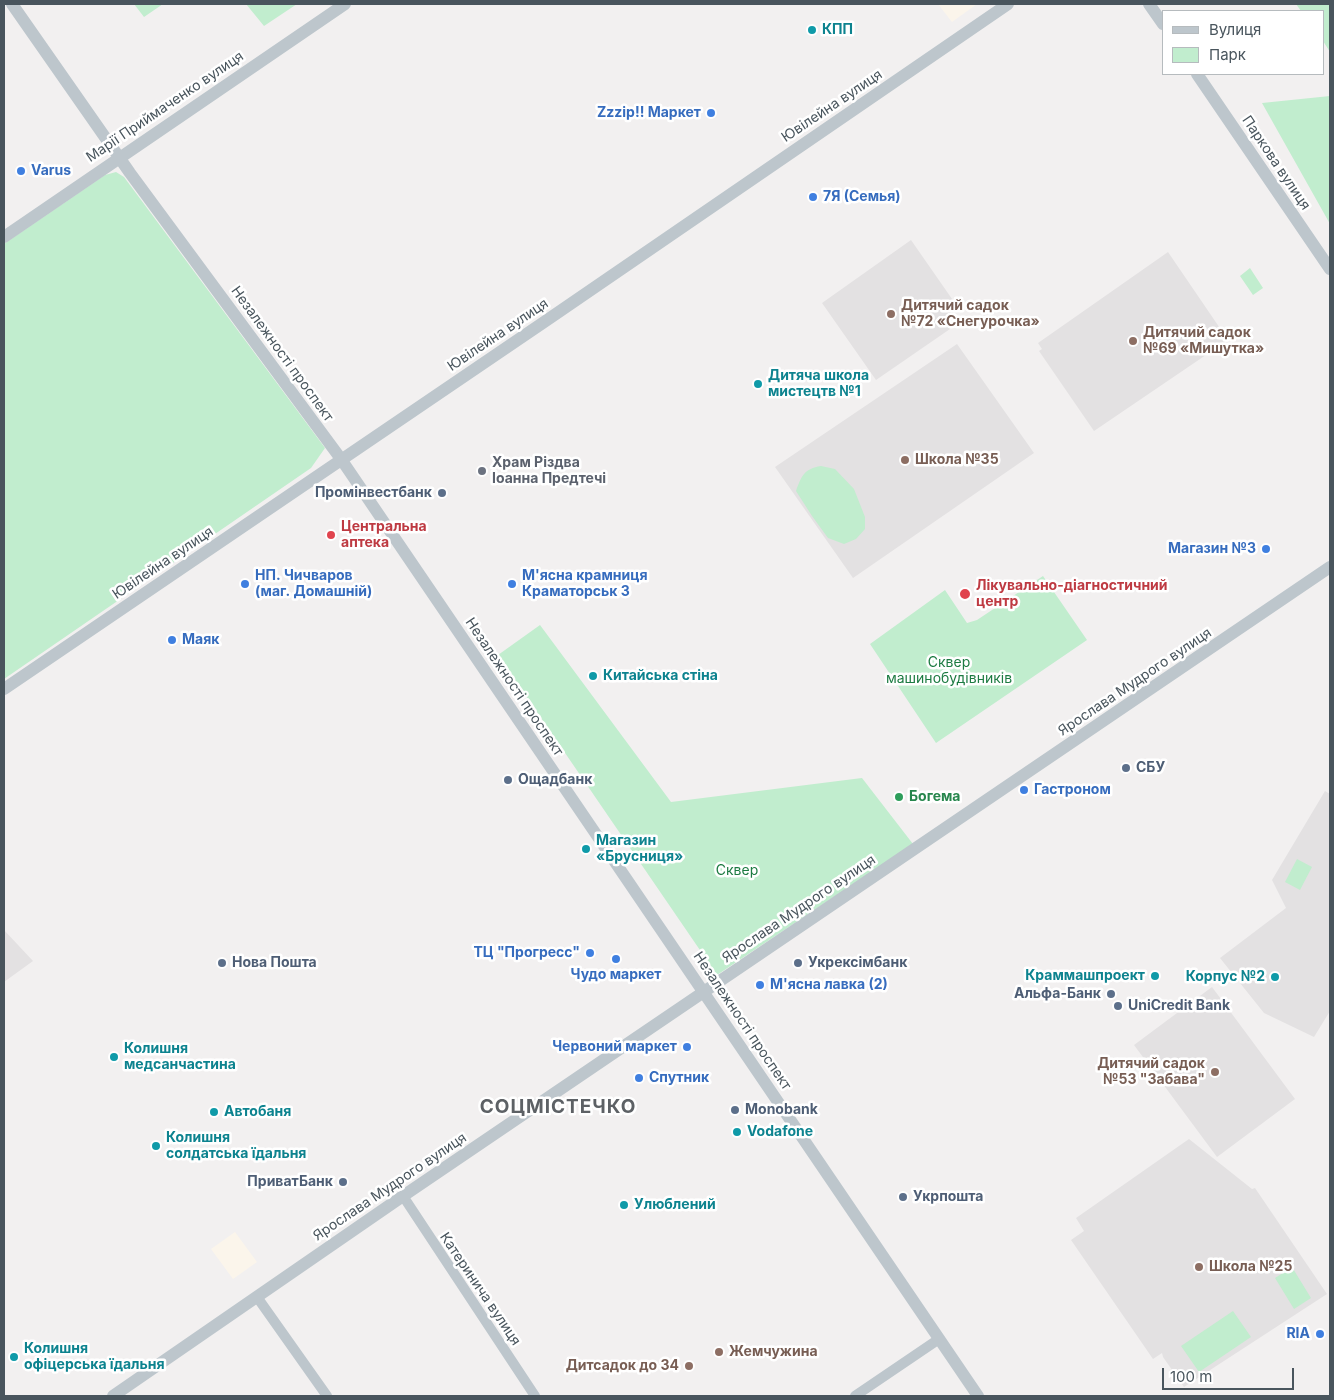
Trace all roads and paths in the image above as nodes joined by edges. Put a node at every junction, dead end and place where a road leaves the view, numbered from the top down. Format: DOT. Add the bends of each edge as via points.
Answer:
graph roads {
  1 [pos="12,4"];
  2 [pos="345,4"];
  3 [pos="1008,4"];
  4 [pos="1149,4"];
  5 [pos="1162,23"];
  6 [pos="1198,75"];
  7 [pos="119,157"];
  8 [pos="4,237"];
  9 [pos="1330,270"];
  10 [pos="341,459"];
  11 [pos="1330,567"];
  12 [pos="4,689"];
  13 [pos="704,992"];
  14 [pos="403,1196"];
  15 [pos="257,1297"];
  16 [pos="939,1339"];
  17 [pos="113,1396"];
  18 [pos="327,1396"];
  19 [pos="535,1396"];
  20 [pos="855,1396"];
  21 [pos="978,1396"];
  1 -- 7 [label="street, Незалежності проспект"];
  2 -- 7 [label="street, Марії Приймаченко вулиця"];
  3 -- 10 [label="street, Ювілейна вулиця"];
  4 -- 5 [label="street"];
  6 -- 9 [label="street, Паркова вулиця"];
  7 -- 8 [label="street, Марії Приймаченко вулиця"];
  7 -- 10 [label="street, Незалежності проспект"];
  10 -- 12 [label="street, Ювілейна вулиця"];
  10 -- 13 [label="street, Незалежності проспект"];
  11 -- 13 [label="street, Ярослава Мудрого вулиця"];
  13 -- 14 [label="street, Ярослава Мудрого вулиця"];
  13 -- 16 [label="street, Незалежності проспект"];
  14 -- 15 [label="street, Ярослава Мудрого вулиця"];
  14 -- 19 [label="street, Катеринича вулиця"];
  15 -- 17 [label="street, Ярослава Мудрого вулиця"];
  15 -- 18 [label="street"];
  16 -- 20 [label="street"];
  16 -- 21 [label="street, Незалежності проспект"];
}
